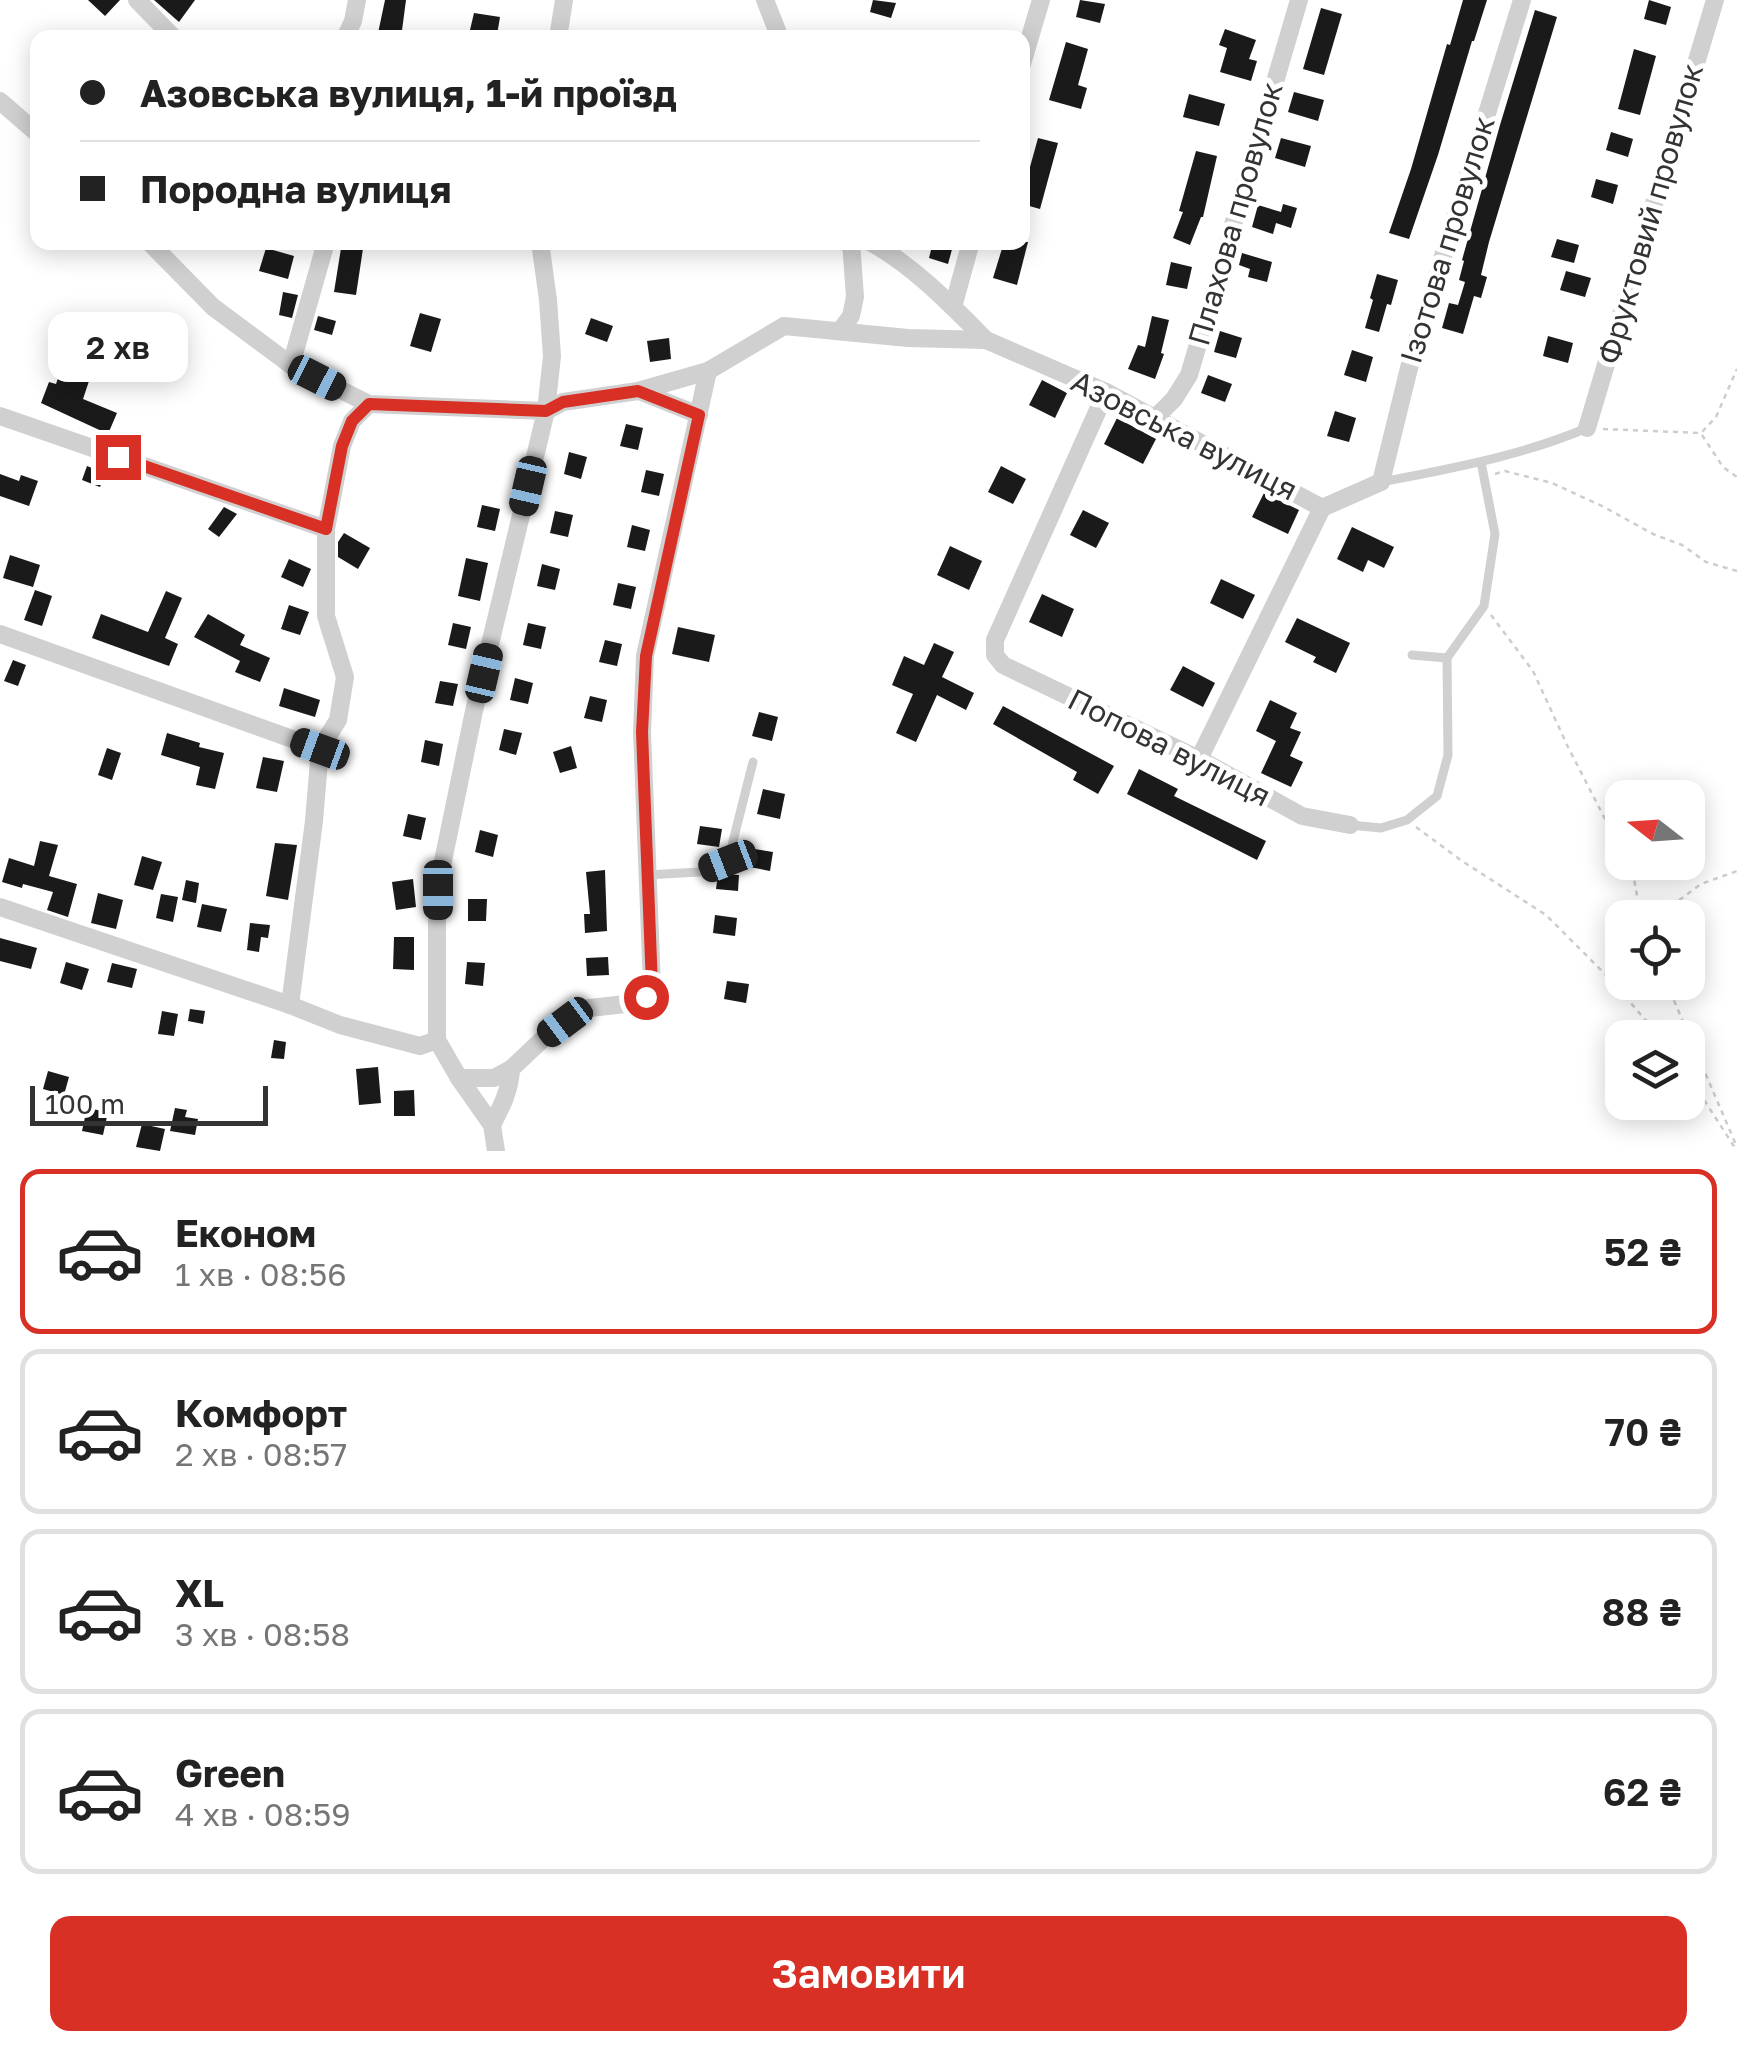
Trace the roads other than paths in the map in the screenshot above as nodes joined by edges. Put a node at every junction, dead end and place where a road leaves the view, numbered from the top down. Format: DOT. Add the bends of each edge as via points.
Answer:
graph roads {
  1 [pos="137,0"];
  2 [pos="357,0"];
  3 [pos="564,0"];
  4 [pos="1041,0"];
  5 [pos="1299,0"];
  6 [pos="1522,0"];
  7 [pos="1715,0"];
  8 [pos="770,2"];
  9 [pos="166,30"];
  10 [pos="349,30"];
  11 [pos="559,30"];
  12 [pos="778,30"];
  13 [pos="1030,37"];
  14 [pos="0,102"];
  15 [pos="30,127"];
  16 [pos="156,250"];
  17 [pos="324,250"];
  18 [pos="541,250"];
  19 [pos="852,250"];
  20 [pos="884,250"];
  21 [pos="970,250"];
  22 [pos="953,307"];
  23 [pos="840,331"];
  24 [pos="986,340"];
  25 [pos="291,365"];
  26 [pos="708,371"];
  27 [pos="638,391"];
  28 [pos="1106,392"];
  29 [pos="369,404"];
  30 [pos="0,407"];
  31 [pos="546,411"];
  32 [pos="699,415"];
  33 [pos="1154,418"];
  34 [pos="7,419"];
  35 [pos="1587,428"];
  36 [pos="1481,462"];
  37 [pos="1381,482"];
  38 [pos="1322,508"];
  39 [pos="326,529"];
  40 [pos="0,634"];
  41 [pos="1412,655"];
  42 [pos="1446,658"];
  43 [pos="320,749"];
  44 [pos="1199,759"];
  45 [pos="753,762"];
  46 [pos="1350,825"];
  47 [pos="647,876"];
  48 [pos="0,906"];
  49 [pos="290,1005"];
  50 [pos="437,1040"];
  51 [pos="511,1069"];
  52 [pos="459,1078"];
  53 [pos="492,1125"];
  54 [pos="496,1151"];
  1 -- 9 [label="street"];
  2 -- 10 [label="street"];
  3 -- 11 [label="street"];
  4 -- 13 [label="street"];
  5 -- 33 [label="street, Плахова провулок" via="1188,376"];
  6 -- 37 [label="street, Ізотова провулок" via="1411,360"];
  7 -- 35 [label="street, Фруктовий провулок"];
  8 -- 12 [label="street"];
  14 -- 15 [label="street"];
  16 -- 25 [label="street" via="213,307"];
  17 -- 25 [label="street"];
  18 -- 31 [label="street" via="552,356"];
  19 -- 23 [label="street" via="855,297"];
  20 -- 22 [label="street"];
  21 -- 22 [label="street"];
  22 -- 24 [label="street"];
  23 -- 24 [label="street"];
  23 -- 26 [label="street" via="784,326"];
  24 -- 28 [label="street, Азовська вулиця"];
  25 -- 29 [label="street"];
  26 -- 27 [label="street"];
  26 -- 32 [label="street"];
  27 -- 31 [label="street" via="563,402"];
  27 -- 32 [label="street"];
  28 -- 33 [label="street, Азовська вулиця"];
  28 -- 44 [label="street, Попова вулиця" via="995,640 995,655 1003,665"];
  29 -- 31 [label="street"];
  29 -- 39 [label="street" via="352,421 342,446"];
  30 -- 34 [label="street"];
  31 -- 50 [label="street" via="438,890"];
  32 -- 47 [label="street" via="646,656"];
  33 -- 38 [label="street, Азовська вулиця"];
  34 -- 39 [label="street"];
  35 -- 36 [label="lane"];
  36 -- 37 [label="lane"];
  36 -- 42 [label="lane" via="1495,534 1484,606"];
  37 -- 38 [label="street, Азовська вулиця"];
  38 -- 44 [label="street"];
  39 -- 43 [label="street" via="326,616 345,677 338,720"];
  40 -- 43 [label="street"];
  41 -- 42 [label="lane"];
  42 -- 46 [label="lane" via="1448,755 1437,796 1407,820 1381,828"];
  43 -- 49 [label="street"];
  44 -- 46 [label="street, Попова вулиця" via="1302,816"];
  45 -- 47 [label="lane" via="728,861 699,872"];
  47 -- 51 [label="street" via="652,986 646,997 582,1009"];
  48 -- 49 [label="street"];
  49 -- 50 [label="street" via="385,1038 420,1046"];
  50 -- 52 [label="street"];
  51 -- 52 [label="street" via="494,1078"];
  51 -- 53 [label="street"];
  52 -- 53 [label="street"];
  53 -- 54 [label="street"];
}
